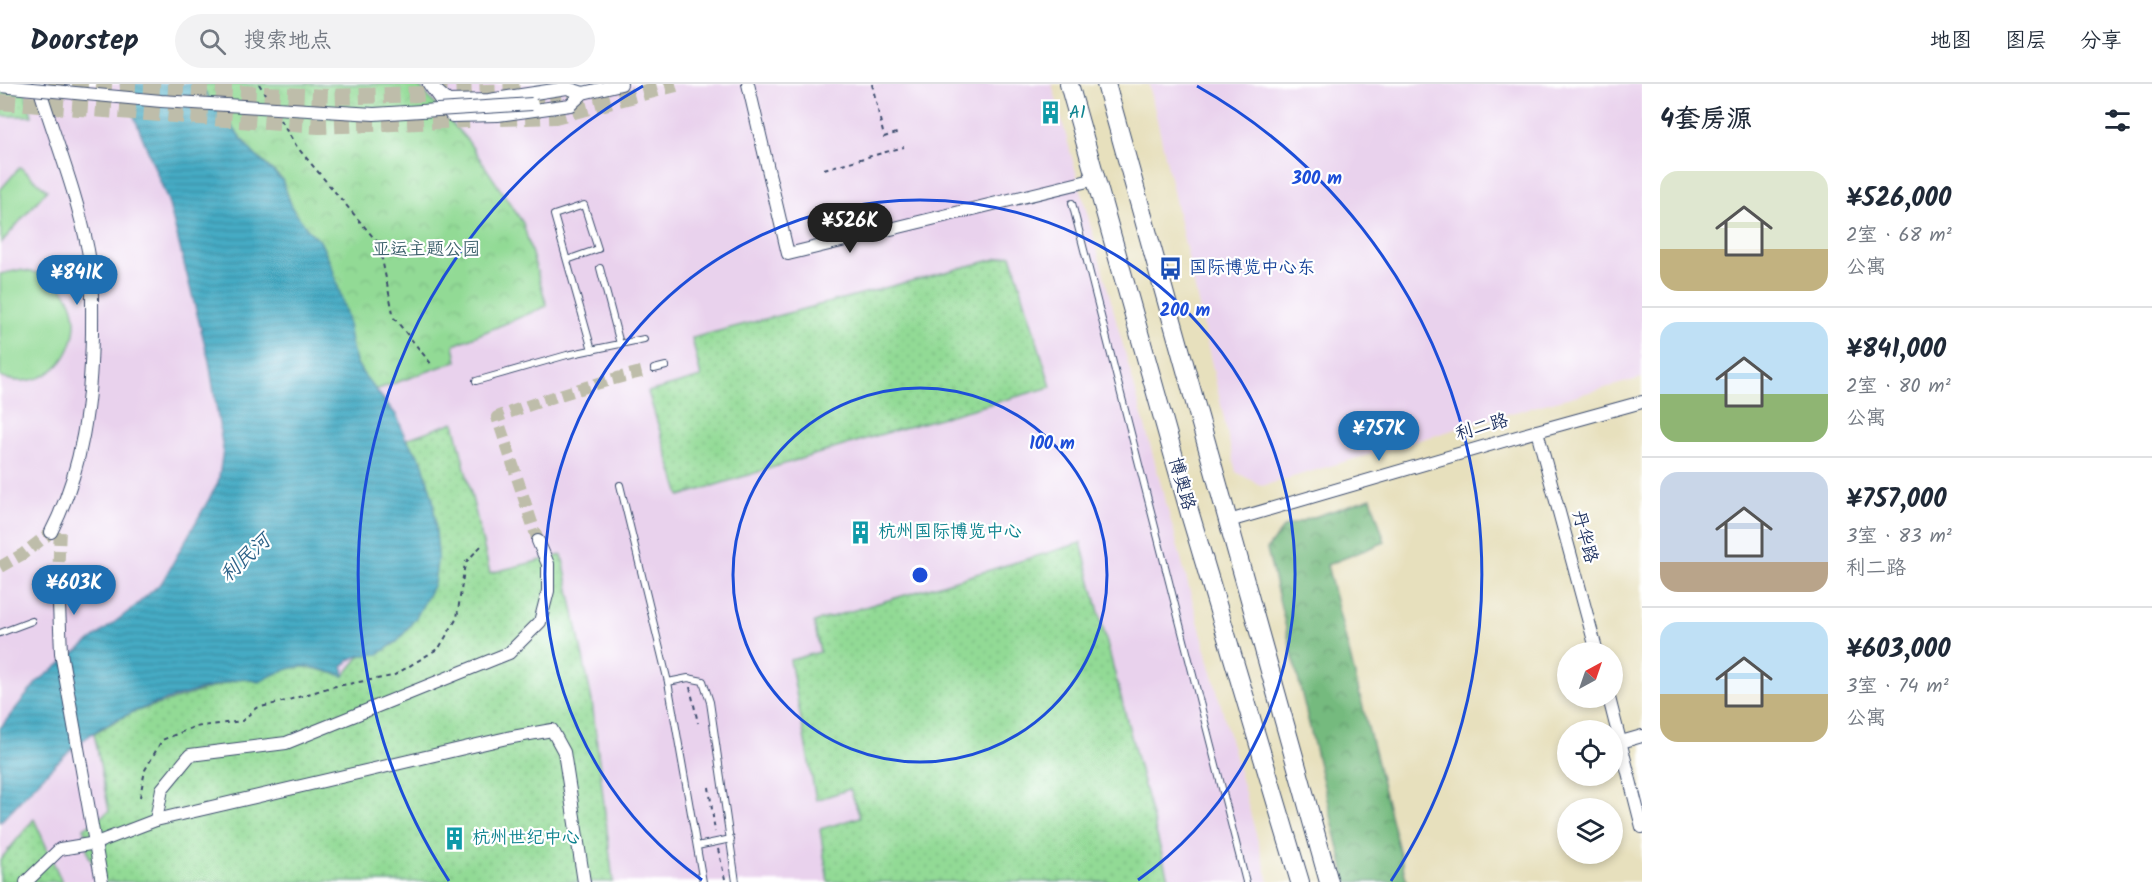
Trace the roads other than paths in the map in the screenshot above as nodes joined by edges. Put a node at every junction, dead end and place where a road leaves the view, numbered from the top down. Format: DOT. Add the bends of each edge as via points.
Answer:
graph roads {
  1 [pos="38,84"];
  2 [pos="429,84"];
  3 [pos="621,84"];
  4 [pos="748,84"];
  5 [pos="1069,84"];
  6 [pos="1106,84"];
  7 [pos="0,86"];
  8 [pos="601,86"];
  9 [pos="583,93"];
  10 [pos="532,104"];
  11 [pos="1096,179"];
  12 [pos="1071,203"];
  13 [pos="567,260"];
  14 [pos="600,268"];
  15 [pos="644,339"];
  16 [pos="620,344"];
  17 [pos="592,350"];
  18 [pos="666,366"];
  19 [pos="654,369"];
  20 [pos="476,381"];
  21 [pos="1642,402"];
  22 [pos="1537,430"];
  23 [pos="620,485"];
  24 [pos="1229,521"];
  25 [pos="56,526"];
  26 [pos="538,541"];
  27 [pos="58,580"];
  28 [pos="32,621"];
  29 [pos="0,633"];
  30 [pos="1594,642"];
  31 [pos="668,682"];
  32 [pos="1642,736"];
  33 [pos="1623,741"];
  34 [pos="1623,750"];
  35 [pos="156,819"];
  36 [pos="1642,827"];
  37 [pos="731,839"];
  38 [pos="96,843"];
  39 [pos="697,846"];
  40 [pos="26,882"];
  41 [pos="102,882"];
  42 [pos="584,882"];
  43 [pos="703,882"];
  44 [pos="736,882"];
  45 [pos="1246,882"];
  46 [pos="1300,882"];
  47 [pos="1329,882"];
  1 -- 25 [label="street" via="77,205 88,253 92,301 86,427"];
  2 -- 9 [label="street" via="448,101 489,100 567,88"];
  2 -- 9 [label="street" via="452,116 540,111 570,105"];
  3 -- 8 [label="street"];
  4 -- 11 [label="street" via="788,254"];
  5 -- 11 [label="main road, 博奥路"];
  6 -- 24 [label="main road, 博奥路"];
  7 -- 10 [label="street, bridge" via="374,114"];
  8 -- 9 [label="street"];
  11 -- 46 [label="main road, 博奥路" via="1190,514"];
  12 -- 45 [label="lane"];
  13 -- 13 [label="lane" via="598,249 584,206 554,216"];
  13 -- 17 [label="lane"];
  14 -- 16 [label="lane"];
  15 -- 16 [label="lane"];
  16 -- 17 [label="lane"];
  17 -- 20 [label="lane"];
  18 -- 19 [label="lane"];
  21 -- 22 [label="street, 利二路"];
  22 -- 24 [label="street, 利二路"];
  22 -- 30 [label="street, 丹华路"];
  23 -- 31 [label="lane"];
  24 -- 47 [label="main road, 博奥路"];
  26 -- 35 [label="street" via="548,564 548,591 540,622 509,653 286,743 190,755 162,789"];
  27 -- 38 [label="street" via="61,653"];
  28 -- 29 [label="lane"];
  31 -- 37 [label="lane" via="688,678 703,681 710,702"];
  31 -- 39 [label="lane"];
  32 -- 33 [label="street"];
  34 -- 36 [label="street"];
  35 -- 38 [label="street"];
  35 -- 42 [label="street" via="552,730 564,752"];
  37 -- 39 [label="lane"];
  37 -- 44 [label="lane"];
  38 -- 40 [label="street" via="60,849"];
  38 -- 41 [label="street"];
  39 -- 43 [label="lane"];
}
